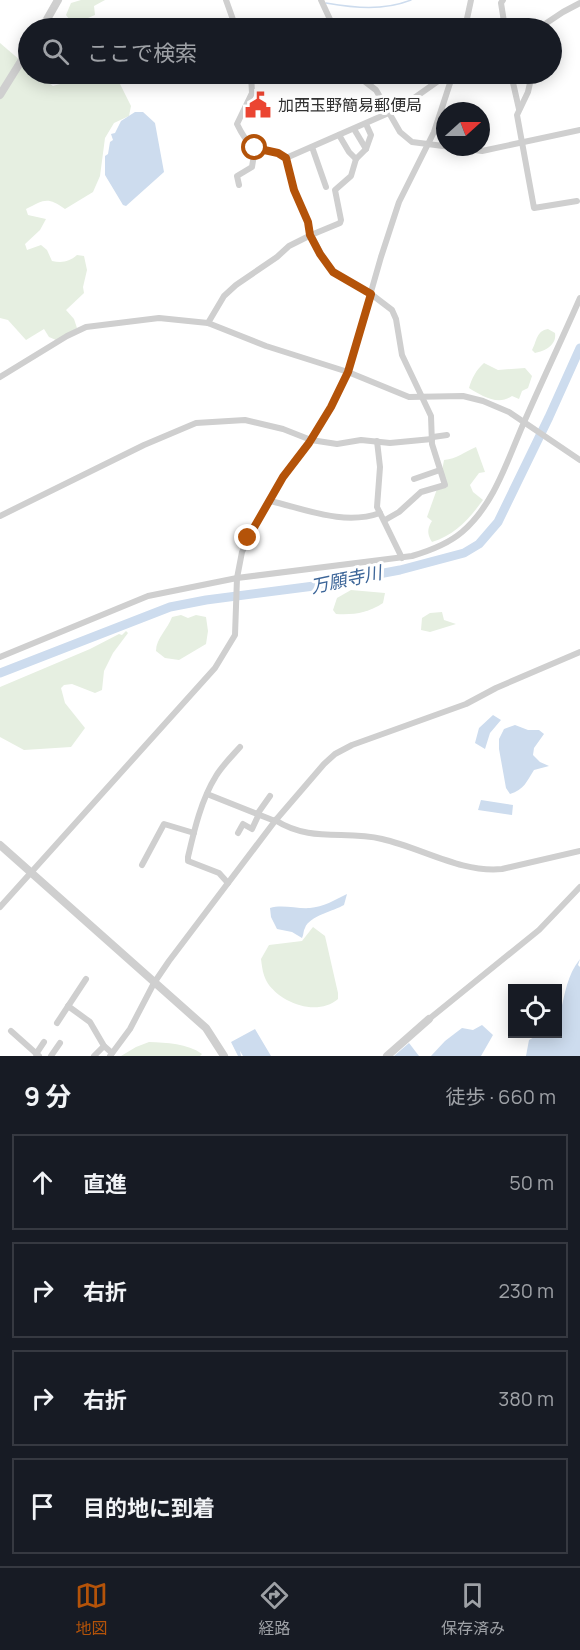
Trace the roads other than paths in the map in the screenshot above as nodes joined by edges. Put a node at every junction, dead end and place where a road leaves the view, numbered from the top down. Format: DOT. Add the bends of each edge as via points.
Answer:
graph roads {
  1 [pos="58,0"];
  2 [pos="226,0"];
  3 [pos="321,0"];
  4 [pos="471,0"];
  5 [pos="503,0"];
  6 [pos="580,3"];
  7 [pos="48,18"];
  8 [pos="232,18"];
  9 [pos="329,18"];
  10 [pos="467,18"];
  11 [pos="503,18"];
  12 [pos="554,18"];
  13 [pos="18,66"];
  14 [pos="252,84"];
  15 [pos="368,84"];
  16 [pos="434,84"];
  17 [pos="450,84"];
  18 [pos="513,84"];
  19 [pos="530,84"];
  20 [pos="0,94"];
  21 [pos="519,109"];
  22 [pos="388,113"];
  23 [pos="366,124"];
  24 [pos="354,129"];
  25 [pos="580,130"];
  26 [pos="339,135"];
  27 [pos="522,141"];
  28 [pos="428,144"];
  29 [pos="312,147"];
  30 [pos="255,148"];
  31 [pos="366,149"];
  32 [pos="286,158"];
  33 [pos="356,159"];
  34 [pos="239,185"];
  35 [pos="326,187"];
  36 [pos="577,201"];
  37 [pos="310,235"];
  38 [pos="371,294"];
  39 [pos="580,298"];
  40 [pos="208,323"];
  41 [pos="348,372"];
  42 [pos="0,377"];
  43 [pos="421,396"];
  44 [pos="525,423"];
  45 [pos="447,435"];
  46 [pos="432,438"];
  47 [pos="311,440"];
  48 [pos="377,441"];
  49 [pos="580,460"];
  50 [pos="440,470"];
  51 [pos="414,479"];
  52 [pos="270,501"];
  53 [pos="380,513"];
  54 [pos="0,516"];
  55 [pos="385,520"];
  56 [pos="402,558"];
  57 [pos="237,579"];
  58 [pos="580,652"];
  59 [pos="0,657"];
  60 [pos="240,747"];
  61 [pos="207,794"];
  62 [pos="270,796"];
  63 [pos="259,813"];
  64 [pos="275,821"];
  65 [pos="194,833"];
  66 [pos="238,833"];
  67 [pos="0,845"];
  68 [pos="580,851"];
  69 [pos="142,865"];
  70 [pos="30,873"];
  71 [pos="228,883"];
  72 [pos="580,888"];
  73 [pos="0,907"];
  74 [pos="86,980"];
  75 [pos="154,983"];
  76 [pos="68,1006"];
  77 [pos="429,1019"];
  78 [pos="57,1023"];
  79 [pos="11,1031"];
  80 [pos="44,1042"];
  81 [pos="60,1043"];
  82 [pos="104,1046"];
  83 [pos="37,1055"];
  84 [pos="111,1055"];
  85 [pos="51,1056"];
  86 [pos="94,1056"];
  87 [pos="224,1056"];
  88 [pos="387,1056"];
  1 -- 7 [label="street"];
  2 -- 8 [label="street"];
  3 -- 9 [label="street"];
  4 -- 10 [label="street"];
  5 -- 11 [label="street"];
  6 -- 12 [label="street"];
  13 -- 20 [label="street"];
  14 -- 30 [label="street" via="252,93 237,124 247,144"];
  15 -- 22 [label="street" via="376,90"];
  16 -- 22 [label="street"];
  17 -- 28 [label="street"];
  18 -- 21 [label="street"];
  19 -- 21 [label="street"];
  21 -- 27 [label="street"];
  22 -- 23 [label="street"];
  22 -- 28 [label="street" via="406,138"];
  23 -- 24 [label="street"];
  23 -- 31 [label="street" via="371,135"];
  24 -- 26 [label="street"];
  24 -- 31 [label="street"];
  25 -- 27 [label="street"];
  26 -- 29 [label="street"];
  26 -- 33 [label="street"];
  27 -- 28 [label="street" via="482,151"];
  27 -- 36 [label="street" via="534,208"];
  28 -- 38 [label="street" via="399,202"];
  29 -- 32 [label="street"];
  29 -- 35 [label="street"];
  30 -- 32 [label="street"];
  30 -- 34 [label="street" via="252,167 237,176"];
  31 -- 33 [label="street"];
  32 -- 37 [label="street"];
  33 -- 37 [label="street" via="351,177 335,190 340,223"];
  37 -- 38 [label="street" via="333,272"];
  37 -- 40 [label="street" via="236,285 224,296"];
  38 -- 41 [label="street"];
  38 -- 43 [label="street" via="392,310 402,355"];
  39 -- 44 [label="street"];
  40 -- 41 [label="street"];
  40 -- 42 [label="street" via="159,318 86,327"];
  41 -- 43 [label="street" via="409,397"];
  41 -- 47 [label="street"];
  43 -- 44 [label="street" via="462,396 483,401"];
  43 -- 46 [label="street" via="430,416"];
  44 -- 49 [label="street"];
  44 -- 56 [label="street" via="502,476 470,523 437,547"];
  45 -- 46 [label="street"];
  46 -- 48 [label="street"];
  46 -- 50 [label="street"];
  47 -- 48 [label="street" via="337,444"];
  47 -- 52 [label="street"];
  47 -- 54 [label="street" via="245,420 196,423"];
  48 -- 53 [label="street"];
  50 -- 51 [label="street"];
  50 -- 55 [label="street" via="445,485 421,492"];
  52 -- 53 [label="street" via="336,517 366,518"];
  52 -- 57 [label="street" via="245,545"];
  53 -- 55 [label="street"];
  55 -- 56 [label="street"];
  56 -- 57 [label="street"];
  57 -- 59 [label="street" via="148,596"];
  57 -- 70 [label="street" via="233,642"];
  58 -- 64 [label="street" via="466,705 343,749 324,764"];
  60 -- 61 [label="street" via="217,774"];
  61 -- 63 [label="street"];
  61 -- 65 [label="street"];
  62 -- 63 [label="street"];
  63 -- 64 [label="street"];
  63 -- 66 [label="street" via="252,829 243,824"];
  64 -- 68 [label="street" via="291,830 312,834 381,839 490,870"];
  64 -- 71 [label="street"];
  65 -- 69 [label="street" via="164,824"];
  65 -- 71 [label="street" via="188,861 219,873"];
  67 -- 70 [label="street"];
  70 -- 73 [label="street"];
  70 -- 75 [label="street"];
  71 -- 75 [label="street"];
  72 -- 77 [label="street" via="539,930"];
  74 -- 76 [label="street"];
  75 -- 84 [label="street"];
  75 -- 87 [label="street" via="206,1028"];
  76 -- 78 [label="street"];
  76 -- 82 [label="street" via="90,1022"];
  77 -- 88 [label="street"];
  79 -- 83 [label="street"];
  80 -- 83 [label="street"];
  81 -- 85 [label="street"];
  82 -- 84 [label="street"];
  82 -- 86 [label="street"];
}
